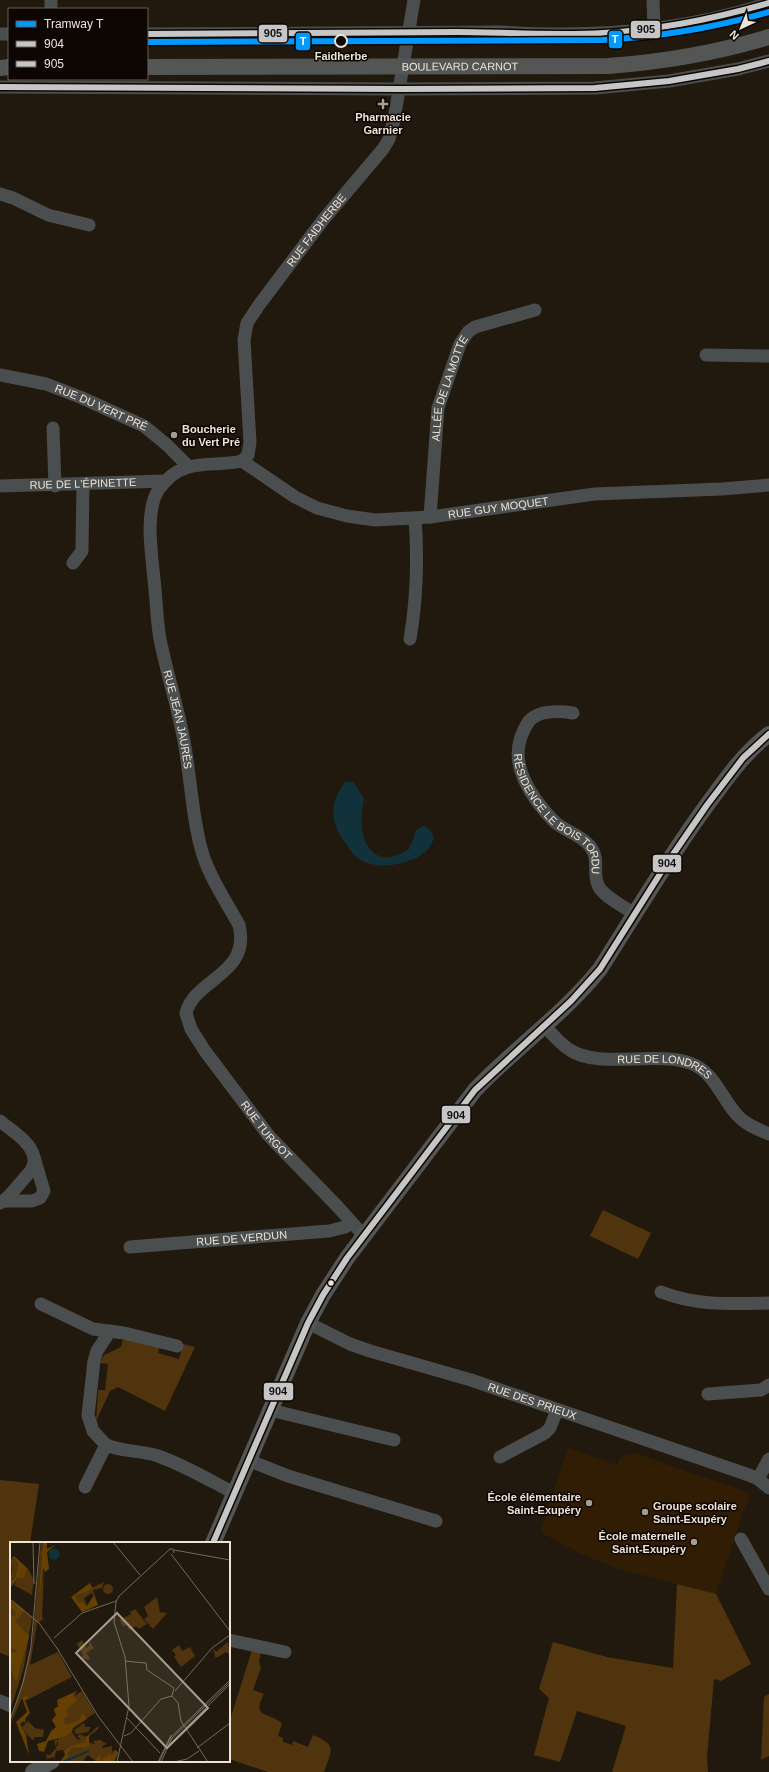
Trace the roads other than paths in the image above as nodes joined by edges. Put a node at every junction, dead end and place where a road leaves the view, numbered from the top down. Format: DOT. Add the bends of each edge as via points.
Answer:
graph roads {
  1 [pos="414,0"];
  2 [pos="654,0"];
  3 [pos="769,3"];
  4 [pos="769,28"];
  5 [pos="654,29"];
  6 [pos="409,32"];
  7 [pos="148,34"];
  8 [pos="769,37"];
  9 [pos="148,58"];
  10 [pos="769,61"];
  11 [pos="404,63"];
  12 [pos="148,67"];
  13 [pos="0,87"];
  14 [pos="400,89"];
  15 [pos="0,194"];
  16 [pos="90,226"];
  17 [pos="535,310"];
  18 [pos="706,355"];
  19 [pos="769,356"];
  20 [pos="0,375"];
  21 [pos="53,428"];
  22 [pos="242,461"];
  23 [pos="188,466"];
  24 [pos="166,481"];
  25 [pos="82,484"];
  26 [pos="769,485"];
  27 [pos="0,486"];
  28 [pos="55,486"];
  29 [pos="430,517"];
  30 [pos="415,518"];
  31 [pos="73,563"];
  32 [pos="410,639"];
  33 [pos="573,713"];
  34 [pos="769,734"];
  35 [pos="634,914"];
  36 [pos="186,1013"];
  37 [pos="544,1025"];
  38 [pos="0,1121"];
  39 [pos="769,1134"];
  40 [pos="34,1156"];
  41 [pos="2,1202"];
  42 [pos="351,1222"];
  43 [pos="364,1236"];
  44 [pos="130,1247"];
  45 [pos="661,1292"];
  46 [pos="769,1303"];
  47 [pos="41,1304"];
  48 [pos="308,1323"];
  49 [pos="110,1331"];
  50 [pos="178,1346"];
  51 [pos="769,1385"];
  52 [pos="708,1394"];
  53 [pos="270,1410"];
  54 [pos="557,1410"];
  55 [pos="394,1440"];
  56 [pos="106,1444"];
  57 [pos="500,1457"];
  58 [pos="248,1460"];
  59 [pos="769,1460"];
  60 [pos="758,1479"];
  61 [pos="84,1487"];
  62 [pos="769,1488"];
  63 [pos="234,1493"];
  64 [pos="436,1521"];
  65 [pos="741,1539"];
  66 [pos="213,1542"];
  67 [pos="769,1589"];
  68 [pos="230,1640"];
  69 [pos="285,1652"];
  70 [pos="0,1701"];
  71 [pos="10,1706"];
  72 [pos="50,1762"];
  73 [pos="33,1772"];
  1 -- 6 [label="street, RUE FAIDHERBE"];
  2 -- 5 [label="street"];
  3 -- 5 [label="street" via="714,18"];
  4 -- 11 [label="main road, BOULEVARD CARNOT" via="705,44 622,56"];
  5 -- 6 [label="street" via="574,34"];
  6 -- 7 [label="street"];
  6 -- 11 [label="street, RUE FAIDHERBE"];
  8 -- 11 [label="main road, BOULEVARD CARNOT" via="702,54 630,64 580,67"];
  9 -- 11 [label="main road, BOULEVARD CARNOT"];
  10 -- 14 [label="street, BOULEVARD CARNOT" via="704,75 626,86"];
  11 -- 12 [label="main road, BOULEVARD CARNOT"];
  11 -- 14 [label="street, RUE FAIDHERBE"];
  13 -- 14 [label="street, BOULEVARD CARNOT"];
  14 -- 22 [label="street, RUE FAIDHERBE" via="393,128 386,143 323,220 247,323 244,340 250,442 248,455"];
  15 -- 16 [label="street" via="48,215"];
  17 -- 29 [label="street, ALLÉE DE LA MOTTE" via="476,327 468,332 460,344 438,408"];
  18 -- 19 [label="street"];
  20 -- 23 [label="street, RUE DU VERT PRÉ" via="46,384 144,426"];
  21 -- 28 [label="street"];
  22 -- 23 [label="street, RUE JEAN JAURÈS"];
  22 -- 30 [label="street, RUE GUY MOQUET" via="295,497 325,510 375,520"];
  23 -- 24 [label="street, RUE JEAN JAURÈS"];
  24 -- 25 [label="street, RUE DE L'ÉPINETTE"];
  24 -- 36 [label="street, RUE JEAN JAURÈS" via="156,495 151,527 158,631 178,710 203,854 239,925 240,933 240,948 235,960 192,1000"];
  25 -- 28 [label="street, RUE DE L'ÉPINETTE"];
  25 -- 31 [label="street" via="82,550"];
  26 -- 29 [label="street, RUE GUY MOQUET" via="595,494"];
  27 -- 28 [label="street, RUE DE L'ÉPINETTE"];
  29 -- 30 [label="street, RUE GUY MOQUET"];
  30 -- 32 [label="street" via="416,608"];
  33 -- 35 [label="street, RÉSIDENCE LE BOIS TORDU" via="540,714 529,721 518,749 522,774 548,816 589,846 596,858 597,883 600,889"];
  34 -- 35 [label="main road" via="745,755 728,776 674,851"];
  35 -- 37 [label="main road" via="600,969"];
  36 -- 42 [label="street, RUE TURGOT" via="204,1051 264,1130"];
  37 -- 39 [label="street, RUE DE LONDRES" via="563,1045 582,1055 605,1058 675,1059 696,1066 715,1081 742,1120"];
  37 -- 43 [label="main road" via="470,1096"];
  38 -- 40 [label="street" via="27,1144"];
  40 -- 41 [label="street" via="31,1171"];
  40 -- 41 [label="street" via="44,1191 40,1198 32,1201"];
  42 -- 43 [label="street, RUE TURGOT"];
  42 -- 44 [label="street, RUE DE VERDUN" via="328,1231"];
  43 -- 48 [label="main road" via="336,1274"];
  45 -- 46 [label="street" via="707,1304"];
  47 -- 49 [label="street" via="93,1329"];
  48 -- 53 [label="main road"];
  48 -- 54 [label="street, RUE DES PRIEUX" via="370,1352 471,1380"];
  49 -- 50 [label="street"];
  49 -- 56 [label="street" via="95,1357 88,1409 93,1431"];
  51 -- 52 [label="street" via="761,1390"];
  53 -- 55 [label="street"];
  53 -- 58 [label="main road"];
  54 -- 57 [label="street" via="550,1428 545,1433"];
  54 -- 60 [label="street, RUE DES PRIEUX"];
  56 -- 61 [label="street"];
  56 -- 63 [label="street" via="165,1459"];
  58 -- 63 [label="main road"];
  58 -- 64 [label="street" via="288,1476"];
  59 -- 60 [label="street"];
  60 -- 62 [label="street"];
  63 -- 66 [label="main road"];
  65 -- 67 [label="street"];
  68 -- 69 [label="street"];
  70 -- 71 [label="street"];
  72 -- 73 [label="main road"];
}
